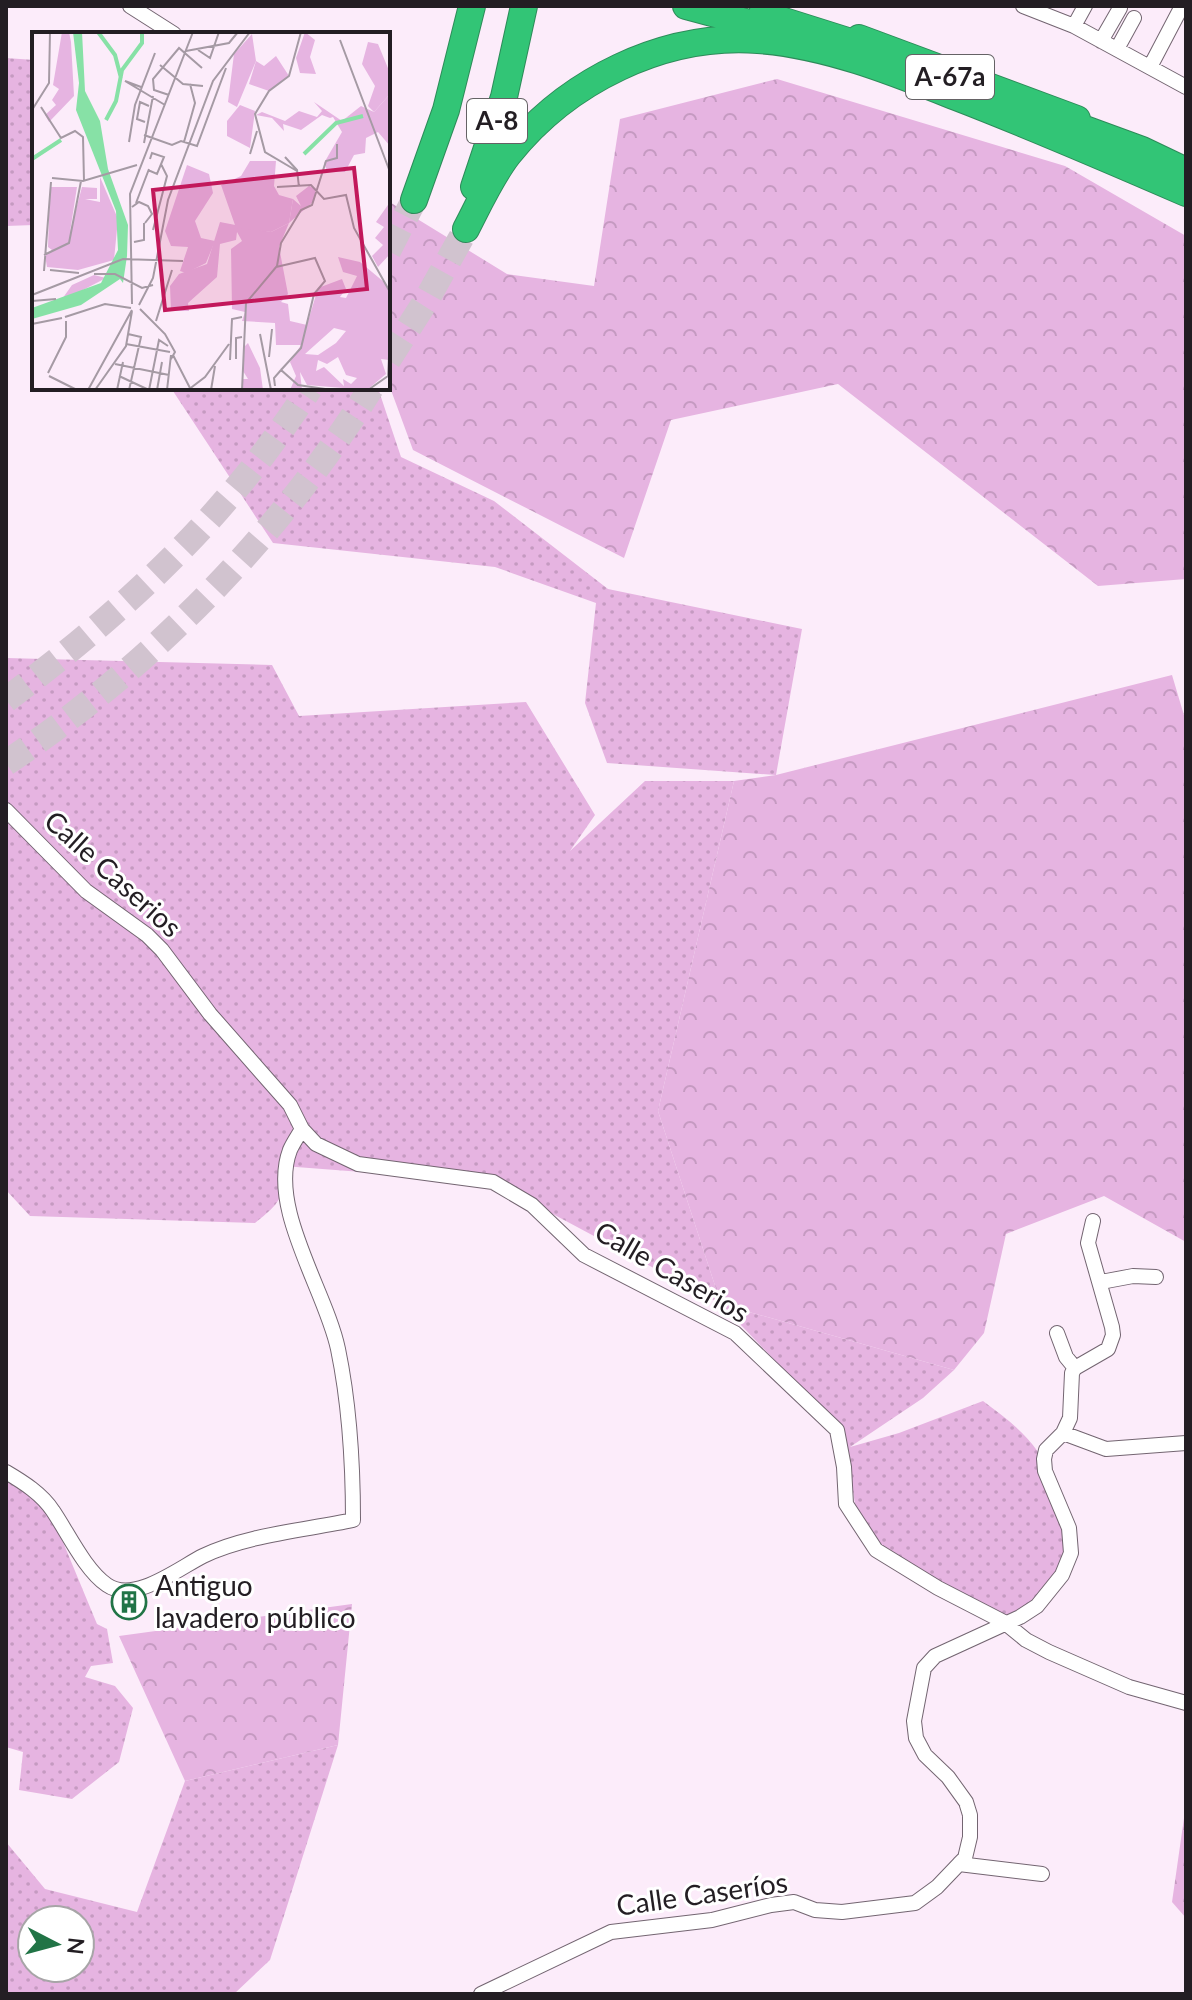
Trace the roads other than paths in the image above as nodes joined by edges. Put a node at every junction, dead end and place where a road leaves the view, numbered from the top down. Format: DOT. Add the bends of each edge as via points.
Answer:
graph roads {
  1 [pos="130,6"];
  2 [pos="686,6"];
  3 [pos="1085,6"];
  4 [pos="1182,6"];
  5 [pos="1029,7"];
  6 [pos="472,8"];
  7 [pos="1120,8"];
  8 [pos="523,9"];
  9 [pos="743,10"];
  10 [pos="1134,18"];
  11 [pos="1074,26"];
  12 [pos="171,32"];
  13 [pos="1101,41"];
  14 [pos="1117,49"];
  15 [pos="1150,67"];
  16 [pos="1185,83"];
  17 [pos="1186,171"];
  18 [pos="1186,192"];
  19 [pos="414,200"];
  20 [pos="6,810"];
  21 [pos="302,1129"];
  22 [pos="1093,1221"];
  23 [pos="1156,1277"];
  24 [pos="1101,1282"];
  25 [pos="1057,1333"];
  26 [pos="1075,1368"];
  27 [pos="1063,1433"];
  28 [pos="1186,1443"];
  29 [pos="6,1472"];
  30 [pos="1004,1622"];
  31 [pos="1186,1703"];
  32 [pos="959,1864"];
  33 [pos="1042,1874"];
  34 [pos="481,1994"];
  1 -- 12 [label="street"];
  2 -- 9 [label="highway"];
  3 -- 11 [label="street"];
  4 -- 15 [label="street"];
  5 -- 11 [label="street"];
  6 -- 19 [label="highway, A-8" via="446,110"];
  7 -- 13 [label="street"];
  8 -- 18 [label="highway, A-8" via="494,132 462,227 508,156 539,122 586,86 653,54 731,40 809,48 876,67"];
  9 -- 17 [label="highway" via="906,53 1102,130"];
  9 -- 18 [label="highway, A-67a" via="999,107"];
  10 -- 14 [label="street"];
  11 -- 13 [label="street"];
  13 -- 14 [label="street"];
  14 -- 15 [label="street"];
  15 -- 16 [label="street"];
  20 -- 21 [label="street, Calle Caserios" via="86,891 162,950 290,1105"];
  21 -- 29 [label="street" via="289,1152 286,1198 332,1322 349,1411 353,1520 230,1546 152,1584 117,1590 96,1574 52,1509"];
  21 -- 30 [label="street, Calle Caserios" via="316,1144 358,1164 493,1182 532,1205 584,1255 735,1333 837,1430 846,1504 876,1550"];
  22 -- 24 [label="street" via="1088,1243"];
  23 -- 24 [label="street"];
  24 -- 26 [label="street" via="1111,1343"];
  25 -- 26 [label="street"];
  26 -- 27 [label="street" via="1070,1418"];
  27 -- 28 [label="street" via="1106,1449"];
  27 -- 30 [label="street" via="1044,1459 1069,1528 1071,1553 1062,1575 1037,1606"];
  30 -- 31 [label="street, Calle Caserios" via="1026,1640 1071,1662 1129,1687"];
  30 -- 32 [label="street" via="935,1656 924,1668 920,1686 916,1738 966,1802 970,1815 970,1837"];
  32 -- 33 [label="street"];
  32 -- 34 [label="street, Calle Caseríos" via="915,1903 829,1911 794,1902 712,1920 611,1932"];
}
